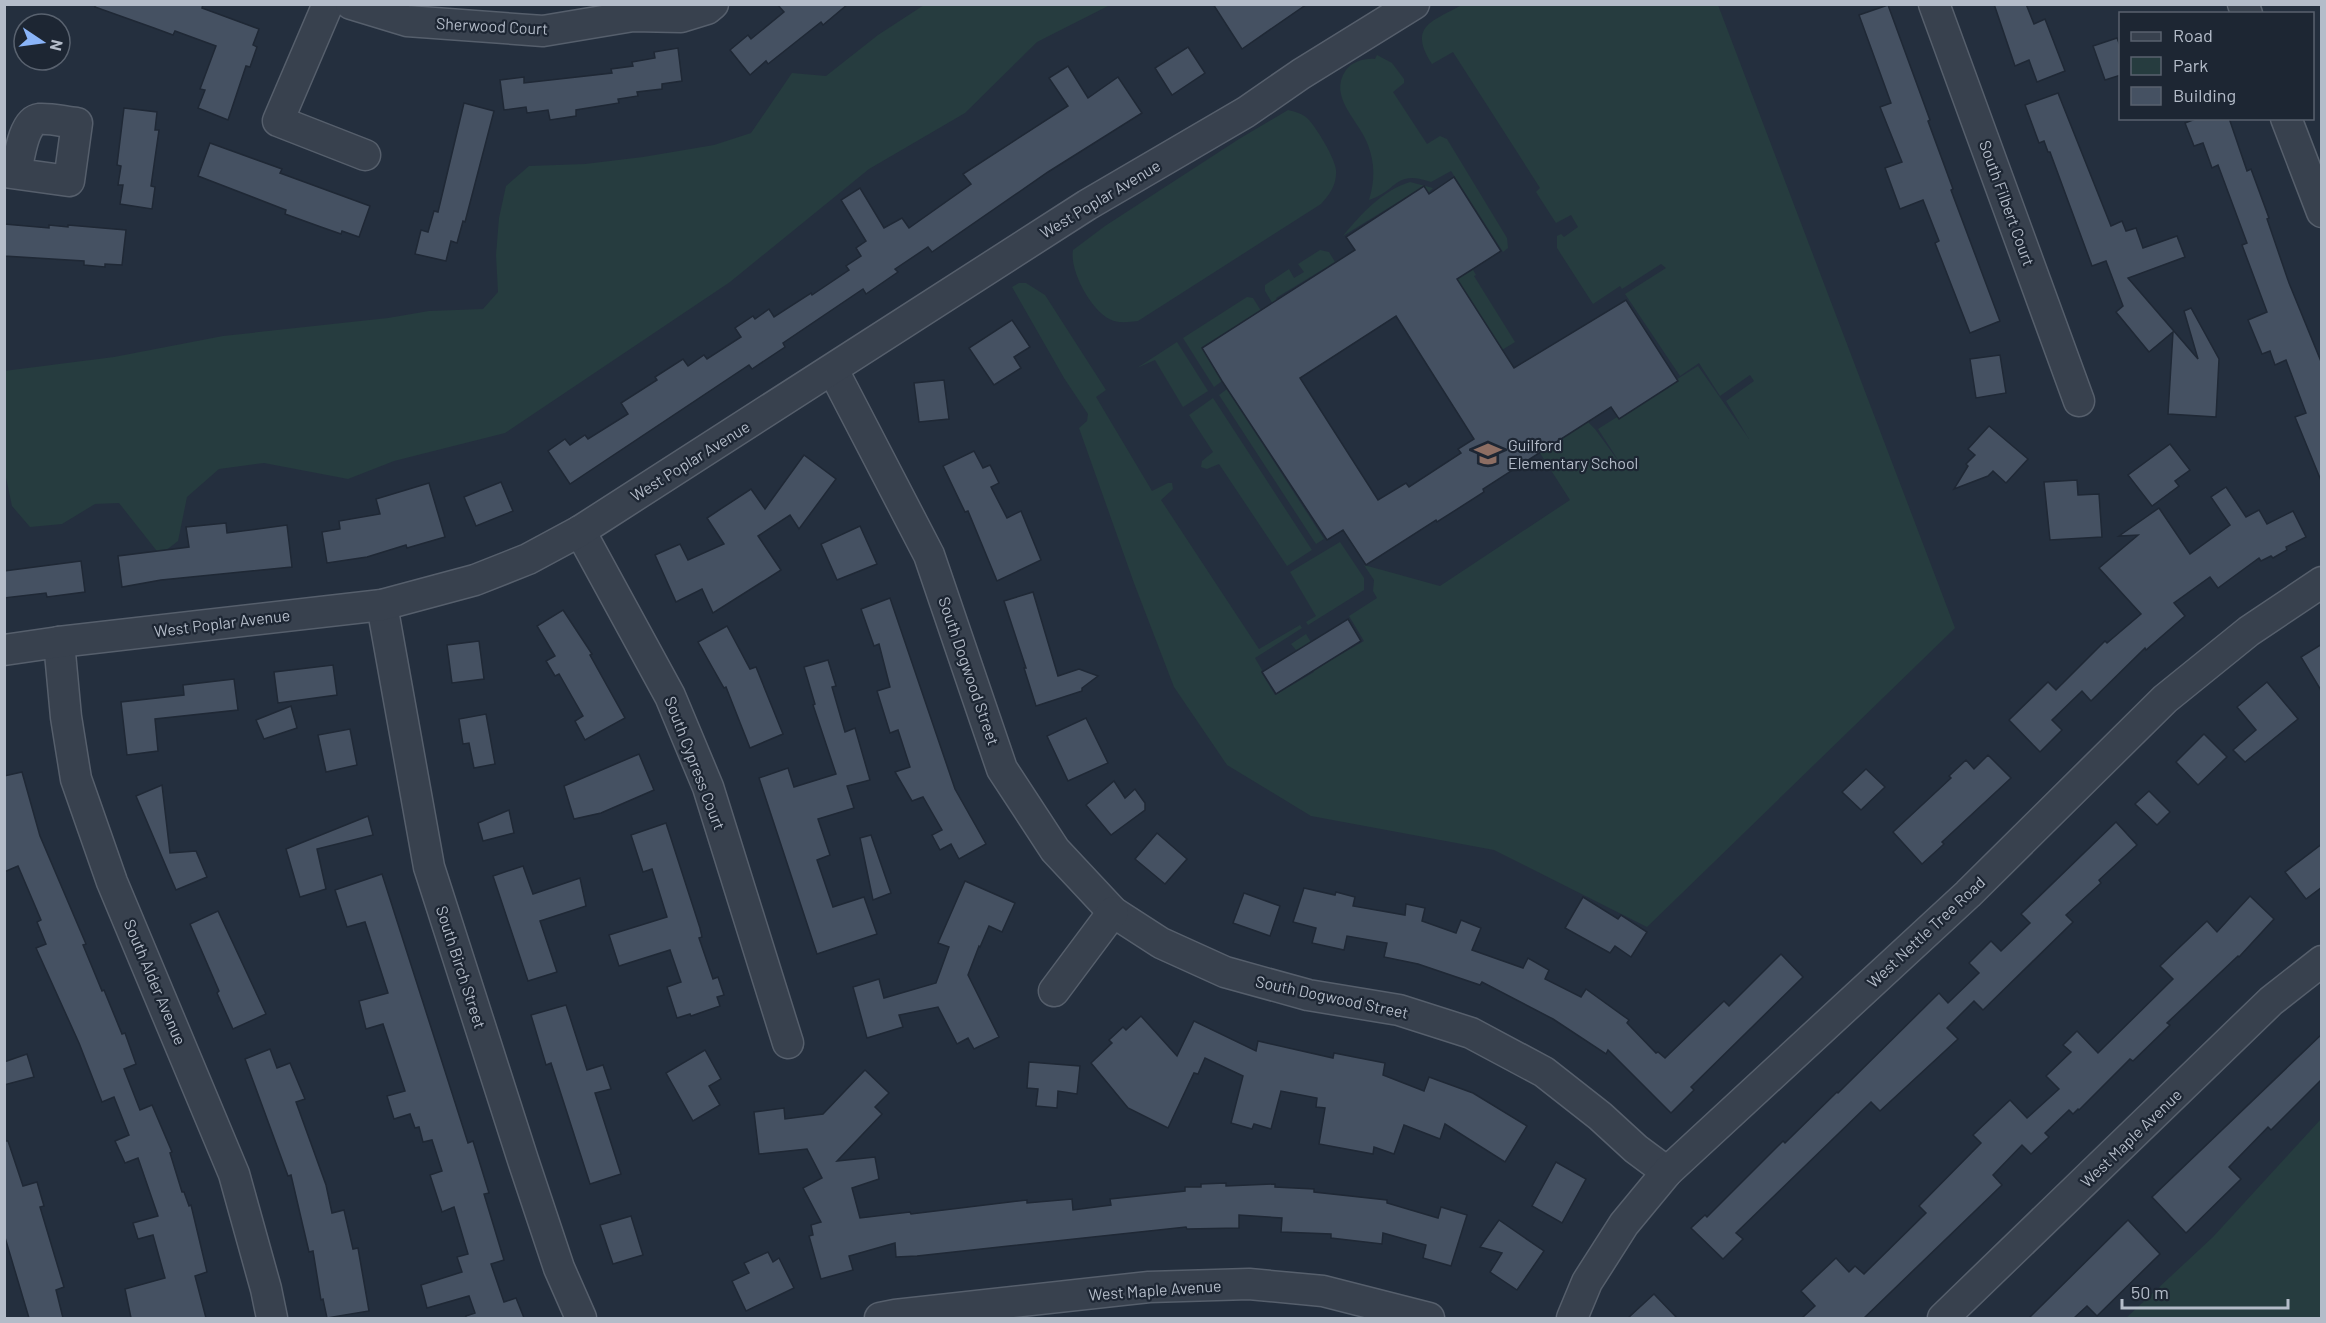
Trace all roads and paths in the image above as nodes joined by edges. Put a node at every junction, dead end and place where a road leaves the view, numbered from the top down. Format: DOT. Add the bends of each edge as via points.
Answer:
graph roads {
  1 [pos="328,4"];
  2 [pos="351,4"];
  3 [pos="712,4"];
  4 [pos="1414,4"];
  5 [pos="1934,4"];
  6 [pos="639,10"];
  7 [pos="409,13"];
  8 [pos="2287,120"];
  9 [pos="365,155"];
  10 [pos="2322,212"];
  11 [pos="833,370"];
  12 [pos="2079,401"];
  13 [pos="579,531"];
  14 [pos="2322,582"];
  15 [pos="382,604"];
  16 [pos="59,642"];
  17 [pos="4,650"];
  18 [pos="1113,912"];
  19 [pos="2322,961"];
  20 [pos="1054,991"];
  21 [pos="788,1043"];
  22 [pos="1667,1172"];
  23 [pos="272,1318"];
  24 [pos="581,1318"];
  25 [pos="880,1318"];
  26 [pos="1429,1318"];
  27 [pos="1572,1318"];
  28 [pos="1943,1318"];
  1 -- 9 [label="street" via="278,121"];
  2 -- 7 [label="street, Sherwood Court"];
  3 -- 6 [label="street, Sherwood Court" via="681,17"];
  4 -- 11 [label="street, West Poplar Avenue" via="1245,112 1068,217"];
  5 -- 12 [label="street, South Filbert Court"];
  6 -- 7 [label="street, Sherwood Court" via="543,30"];
  8 -- 10 [label="street"];
  11 -- 13 [label="street, West Poplar Avenue"];
  11 -- 18 [label="street, South Dogwood Street" via="930,555 1002,769 1055,850"];
  13 -- 15 [label="street, West Poplar Avenue" via="528,559 475,580"];
  13 -- 21 [label="street, South Cypress Court" via="670,696 708,787"];
  14 -- 22 [label="street, West Nettle Tree Road" via="2249,631 2165,699 1968,894"];
  15 -- 16 [label="street, West Poplar Avenue"];
  15 -- 24 [label="street, South Birch Street" via="429,867 560,1269"];
  16 -- 17 [label="street, West Poplar Avenue"];
  16 -- 23 [label="street, South Alder Avenue" via="76,780 112,882 234,1174"];
  18 -- 20 [label="street"];
  18 -- 22 [label="street, South Dogwood Street" via="1161,943 1224,972 1308,995 1399,1010 1471,1033 1544,1072"];
  19 -- 28 [label="street, West Maple Avenue" via="2271,1001"];
  22 -- 27 [label="street, West Nettle Tree Road" via="1624,1224 1587,1282"];
  25 -- 26 [label="street, West Maple Avenue" via="1149,1287 1249,1284 1323,1291"];
}
